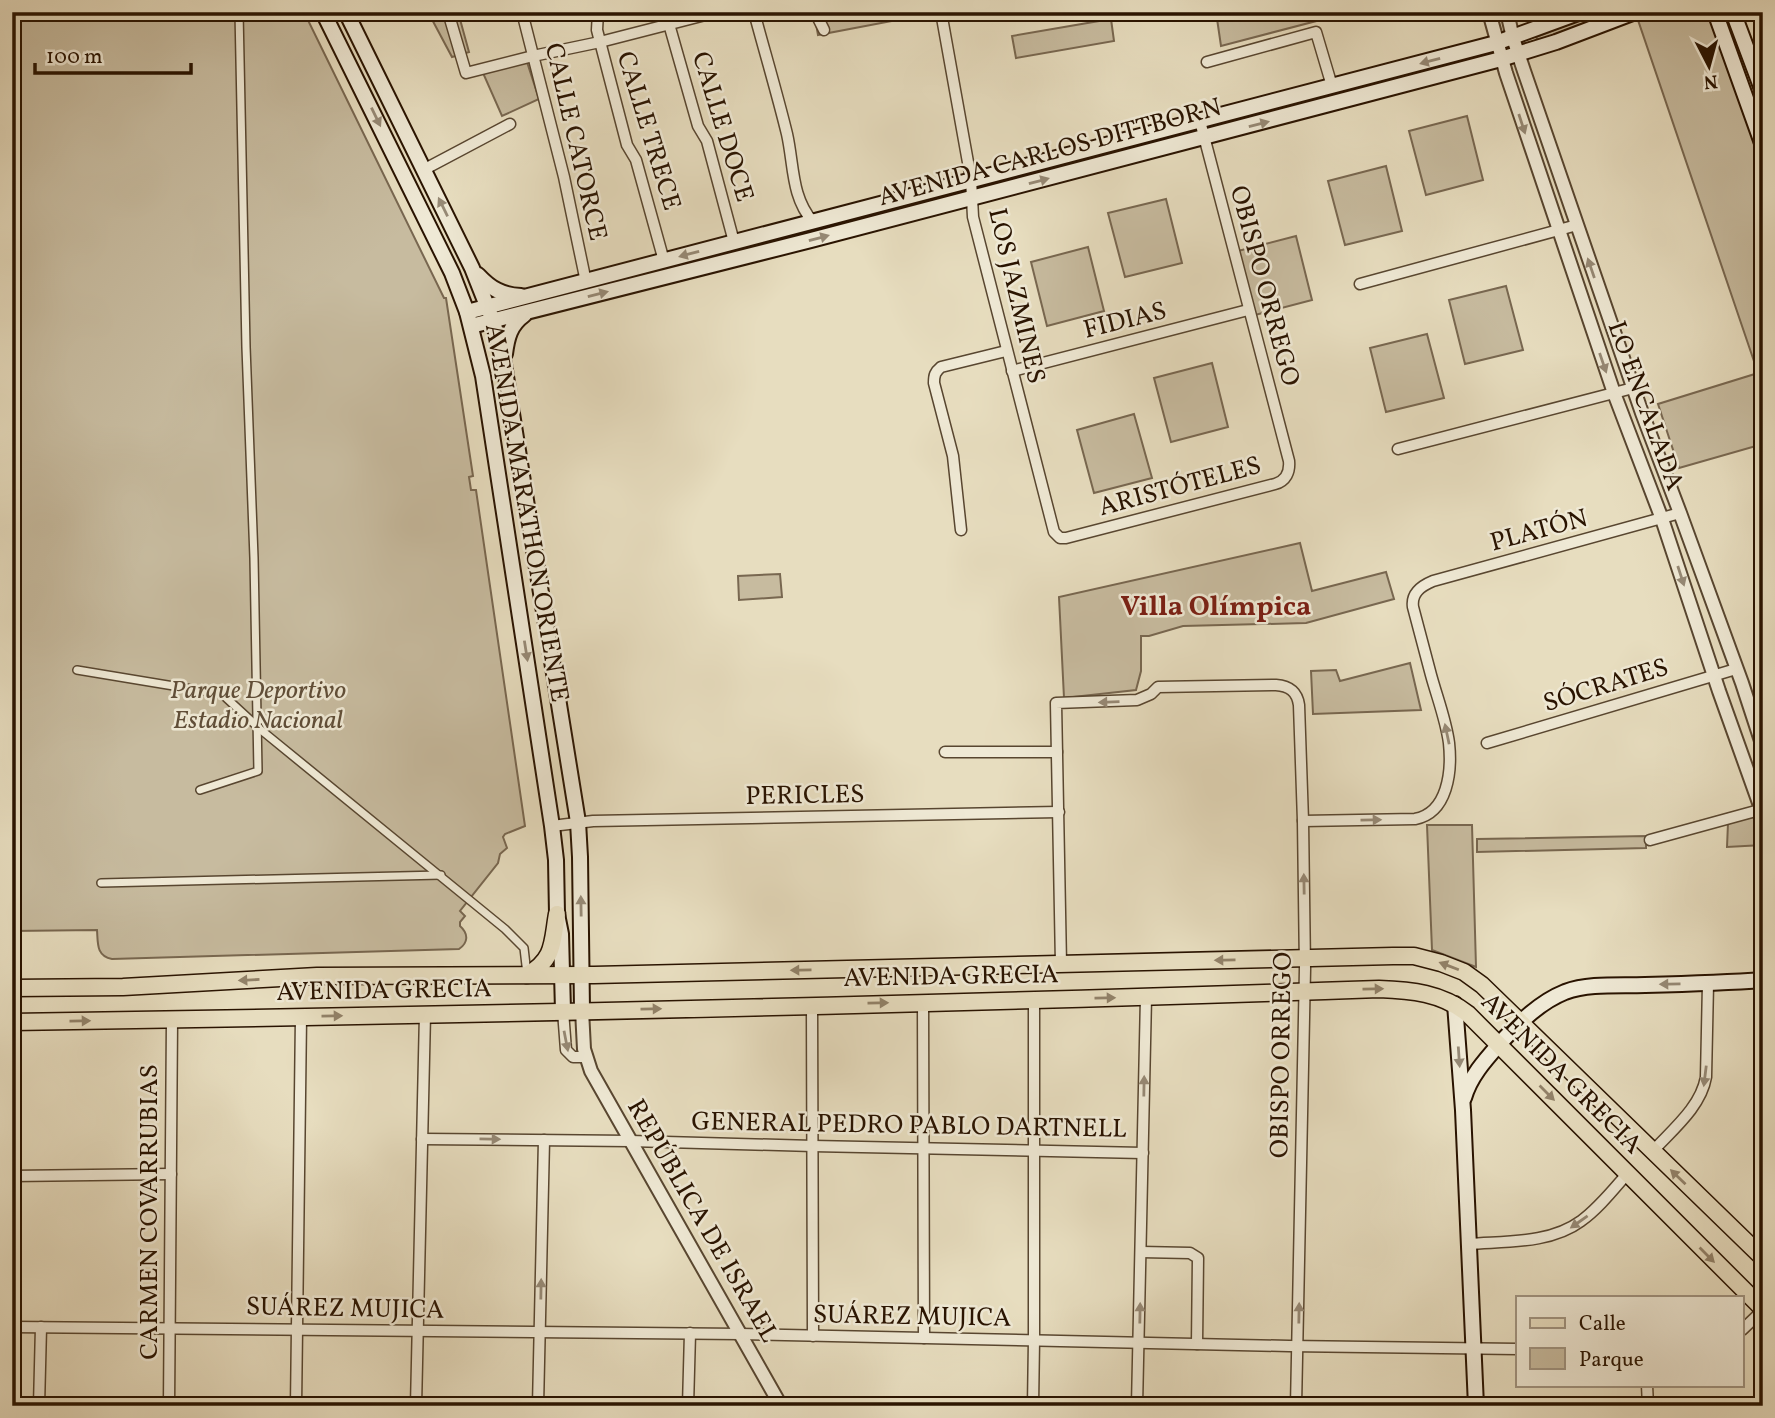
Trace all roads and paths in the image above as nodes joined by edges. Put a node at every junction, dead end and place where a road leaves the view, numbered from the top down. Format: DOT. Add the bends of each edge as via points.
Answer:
graph roads {
  1 [pos="239,12"];
  2 [pos="323,12"];
  3 [pos="346,12"];
  4 [pos="448,12"];
  5 [pos="522,12"];
  6 [pos="598,12"];
  7 [pos="717,12"];
  8 [pos="754,12"];
  9 [pos="816,12"];
  10 [pos="941,12"];
  11 [pos="1489,12"];
  12 [pos="1507,12"];
  13 [pos="1581,12"];
  14 [pos="1636,12"];
  15 [pos="1715,12"];
  16 [pos="1734,12"];
  17 [pos="672,19"];
  18 [pos="824,30"];
  19 [pos="1513,38"];
  20 [pos="600,42"];
  21 [pos="1496,43"];
  22 [pos="1518,54"];
  23 [pos="533,56"];
  24 [pos="1501,59"];
  25 [pos="1207,62"];
  26 [pos="381,84"];
  27 [pos="1332,86"];
  28 [pos="1763,92"];
  29 [pos="364,94"];
  30 [pos="1532,95"];
  31 [pos="1515,101"];
  32 [pos="1200,121"];
  33 [pos="510,124"];
  34 [pos="1204,138"];
  35 [pos="1763,146"];
  36 [pos="425,169"];
  37 [pos="971,179"];
  38 [pos="972,198"];
  39 [pos="813,222"];
  40 [pos="1577,225"];
  41 [pos="1559,231"];
  42 [pos="734,242"];
  43 [pos="664,261"];
  44 [pos="472,268"];
  45 [pos="586,282"];
  46 [pos="1360,284"];
  47 [pos="531,304"];
  48 [pos="1248,310"];
  49 [pos="491,314"];
  50 [pos="469,319"];
  51 [pos="1006,351"];
  52 [pos="504,364"];
  53 [pos="1012,371"];
  54 [pos="1633,388"];
  55 [pos="1614,393"];
  56 [pos="517,438"];
  57 [pos="493,442"];
  58 [pos="1398,449"];
  59 [pos="1289,461"];
  60 [pos="1680,513"];
  61 [pos="1662,519"];
  62 [pos="961,530"];
  63 [pos="1066,538"];
  64 [pos="1736,669"];
  65 [pos="77,670"];
  66 [pos="1714,676"];
  67 [pos="256,725"];
  68 [pos="1487,743"];
  69 [pos="1763,747"];
  70 [pos="945,752"];
  71 [pos="1057,752"];
  72 [pos="200,790"];
  73 [pos="1762,811"];
  74 [pos="1059,812"];
  75 [pos="1303,821"];
  76 [pos="578,822"];
  77 [pos="552,826"];
  78 [pos="1650,840"];
  79 [pos="580,858"];
  80 [pos="556,860"];
  81 [pos="442,875"];
  82 [pos="101,883"];
  83 [pos="557,914"];
  84 [pos="1305,958"];
  85 [pos="1061,964"];
  86 [pos="527,975"];
  87 [pos="563,975"];
  88 [pos="582,975"];
  89 [pos="1763,980"];
  90 [pos="1708,984"];
  91 [pos="12,988"];
  92 [pos="1305,991"];
  93 [pos="1146,997"];
  94 [pos="1034,1000"];
  95 [pos="923,1002"];
  96 [pos="1455,1004"];
  97 [pos="812,1005"];
  98 [pos="582,1010"];
  99 [pos="563,1011"];
  100 [pos="425,1014"];
  101 [pos="301,1017"];
  102 [pos="172,1020"];
  103 [pos="12,1022"];
  104 [pos="1520,1023"];
  105 [pos="1499,1045"];
  106 [pos="585,1057"];
  107 [pos="1463,1110"];
  108 [pos="422,1139"];
  109 [pos="544,1140"];
  110 [pos="630,1141"];
  111 [pos="813,1146"];
  112 [pos="923,1149"];
  113 [pos="1034,1151"];
  114 [pos="1652,1152"];
  115 [pos="1143,1153"];
  116 [pos="171,1174"];
  117 [pos="1627,1174"];
  118 [pos="12,1176"];
  119 [pos="1469,1244"];
  120 [pos="1141,1252"];
  121 [pos="1763,1258"];
  122 [pos="1763,1310"];
  123 [pos="12,1327"];
  124 [pos="41,1327"];
  125 [pos="170,1328"];
  126 [pos="1744,1328"];
  127 [pos="297,1330"];
  128 [pos="418,1331"];
  129 [pos="540,1332"];
  130 [pos="690,1334"];
  131 [pos="740,1334"];
  132 [pos="813,1336"];
  133 [pos="924,1338"];
  134 [pos="1034,1340"];
  135 [pos="1138,1343"];
  136 [pos="1197,1344"];
  137 [pos="1298,1346"];
  138 [pos="1473,1349"];
  139 [pos="1516,1349"];
  140 [pos="1647,1386"];
  141 [pos="39,1406"];
  142 [pos="169,1406"];
  143 [pos="296,1406"];
  144 [pos="416,1406"];
  145 [pos="538,1406"];
  146 [pos="688,1406"];
  147 [pos="781,1406"];
  148 [pos="1033,1406"];
  149 [pos="1137,1406"];
  150 [pos="1296,1406"];
  151 [pos="1476,1406"];
  152 [pos="1648,1406"];
  1 -- 67 [label="street"];
  2 -- 29 [label="main road, AVENIDA MARATHON ORIENTE"];
  3 -- 26 [label="main road, AVENIDA MARATHON ORIENTE"];
  4 -- 23 [label="street" via="466,73"];
  5 -- 23 [label="street, CALLE CATORCE"];
  6 -- 20 [label="street, CALLE TRECE"];
  7 -- 17 [label="street"];
  8 -- 39 [label="street" via="800,204"];
  9 -- 18 [label="street"];
  10 -- 37 [label="street, LOS JAZMINES"];
  11 -- 21 [label="street, LO ENCALADA"];
  12 -- 19 [label="street, LO ENCALADA"];
  13 -- 19 [label="main road, AVENIDA CARLOS DITTBORN"];
  14 -- 22 [label="main road, AVENIDA CARLOS DITTBORN"];
  15 -- 35 [label="main road"];
  16 -- 28 [label="main road"];
  17 -- 20 [label="street"];
  17 -- 42 [label="street, CALLE DOCE" via="698,126 707,141"];
  19 -- 21 [label="main road, AVENIDA CARLOS DITTBORN"];
  19 -- 22 [label="street, LO ENCALADA"];
  20 -- 23 [label="street"];
  20 -- 43 [label="street, CALLE TRECE"];
  21 -- 24 [label="street, LO ENCALADA"];
  21 -- 27 [label="main road, AVENIDA CARLOS DITTBORN, one-way"];
  22 -- 24 [label="main road, AVENIDA CARLOS DITTBORN"];
  22 -- 30 [label="street, LO ENCALADA"];
  23 -- 45 [label="street, CALLE CATORCE"];
  24 -- 31 [label="street, LO ENCALADA"];
  34 -- 24 [label="main road, AVENIDA CARLOS DITTBORN, one-way"];
  25 -- 27 [label="street" via="1316,32"];
  26 -- 29 [label="main road"];
  26 -- 36 [label="main road, AVENIDA MARATHON ORIENTE"];
  27 -- 32 [label="main road, AVENIDA CARLOS DITTBORN"];
  29 -- 50 [label="main road, AVENIDA MARATHON ORIENTE, one-way" via="452,273"];
  30 -- 31 [label="street"];
  30 -- 40 [label="street, LO ENCALADA"];
  31 -- 41 [label="street, LO ENCALADA, one-way"];
  32 -- 34 [label="street, OBISPO ORREGO"];
  32 -- 37 [label="main road, AVENIDA CARLOS DITTBORN"];
  33 -- 36 [label="street"];
  38 -- 34 [label="main road, AVENIDA CARLOS DITTBORN, one-way"];
  34 -- 48 [label="street, OBISPO ORREGO"];
  44 -- 36 [label="main road, AVENIDA MARATHON ORIENTE, one-way"];
  37 -- 38 [label="street, LOS JAZMINES"];
  37 -- 39 [label="main road, AVENIDA CARLOS DITTBORN"];
  47 -- 38 [label="main road, AVENIDA CARLOS DITTBORN, one-way"];
  38 -- 51 [label="street, LOS JAZMINES"];
  39 -- 42 [label="main road, AVENIDA CARLOS DITTBORN"];
  40 -- 41 [label="street"];
  54 -- 40 [label="street, LO ENCALADA, one-way"];
  41 -- 46 [label="street"];
  41 -- 55 [label="street, LO ENCALADA, one-way"];
  42 -- 43 [label="main road, AVENIDA CARLOS DITTBORN, one-way"];
  43 -- 45 [label="main road, AVENIDA CARLOS DITTBORN"];
  44 -- 47 [label="main road" via="497,291"];
  44 -- 49 [label="main road, AVENIDA MARATHON ORIENTE"];
  45 -- 47 [label="main road, AVENIDA CARLOS DITTBORN"];
  47 -- 49 [label="main road, AVENIDA CARLOS DITTBORN"];
  47 -- 52 [label="main road" via="509,332"];
  48 -- 53 [label="street, FIDIAS"];
  48 -- 59 [label="street, OBISPO ORREGO"];
  49 -- 50 [label="main road, AVENIDA CARLOS DITTBORN"];
  49 -- 52 [label="main road, AVENIDA MARATHON ORIENTE"];
  50 -- 57 [label="main road, AVENIDA MARATHON ORIENTE"];
  51 -- 53 [label="street, LOS JAZMINES"];
  51 -- 62 [label="street" via="935,372 953,456"];
  52 -- 56 [label="main road, AVENIDA MARATHON ORIENTE"];
  53 -- 63 [label="street, LOS JAZMINES" via="1054,532"];
  54 -- 55 [label="street"];
  54 -- 60 [label="street, LO ENCALADA"];
  55 -- 58 [label="street"];
  55 -- 61 [label="street, LO ENCALADA"];
  56 -- 57 [label="main road"];
  56 -- 76 [label="main road, AVENIDA MARATHON ORIENTE"];
  57 -- 77 [label="main road, AVENIDA MARATHON ORIENTE, one-way"];
  59 -- 63 [label="street, ARISTÓTELES" via="1287,474 1278,483"];
  60 -- 61 [label="street, PLATÓN"];
  60 -- 64 [label="street, LO ENCALADA"];
  61 -- 66 [label="street, LO ENCALADA, one-way"];
  75 -- 61 [label="street, PLATÓN, one-way" via="1415,819 1432,813 1442,801 1449,744 1413,607 1413,596 1424,585"];
  64 -- 66 [label="street, SÓCRATES"];
  64 -- 69 [label="street, LO ENCALADA"];
  65 -- 67 [label="street" via="222,694"];
  66 -- 68 [label="street, SÓCRATES"];
  66 -- 73 [label="street, LO ENCALADA"];
  67 -- 72 [label="street" via="258,771"];
  67 -- 81 [label="street"];
  70 -- 71 [label="street"];
  71 -- 74 [label="street"];
  75 -- 71 [label="street, OBISPO ORREGO, one-way" via="1299,705 1294,692 1284,685 1158,687 1138,700 1056,703"];
  73 -- 78 [label="street"];
  74 -- 76 [label="street, PERICLES"];
  74 -- 85 [label="street"];
  84 -- 75 [label="street, OBISPO ORREGO, one-way"];
  76 -- 77 [label="street, PERICLES"];
  76 -- 79 [label="main road, AVENIDA MARATHON ORIENTE"];
  77 -- 80 [label="main road, AVENIDA MARATHON ORIENTE"];
  79 -- 80 [label="main road"];
  88 -- 79 [label="main road, AVENIDA MARATHON ORIENTE, one-way"];
  80 -- 83 [label="main road, AVENIDA MARATHON ORIENTE"];
  81 -- 82 [label="street"];
  81 -- 86 [label="street" via="524,948"];
  83 -- 86 [label="main road" via="547,958"];
  83 -- 87 [label="main road, AVENIDA MARATHON ORIENTE"];
  84 -- 85 [label="main road, AVENIDA GRECIA, one-way"];
  84 -- 92 [label="street, OBISPO ORREGO"];
  104 -- 84 [label="main road, AVENIDA GRECIA, one-way" via="1482,985 1441,962 1404,956"];
  85 -- 88 [label="main road, AVENIDA GRECIA, one-way"];
  86 -- 87 [label="main road, AVENIDA GRECIA"];
  86 -- 91 [label="main road, AVENIDA GRECIA, one-way" via="317,976"];
  87 -- 88 [label="main road, AVENIDA GRECIA"];
  87 -- 99 [label="main road, AVENIDA MARATHON ORIENTE"];
  88 -- 98 [label="main road, AVENIDA MARATHON ORIENTE"];
  89 -- 90 [label="main road"];
  90 -- 104 [label="main road, one-way" via="1588,986 1555,997"];
  90 -- 114 [label="street, one-way" via="1704,1086 1691,1109"];
  92 -- 93 [label="main road, AVENIDA GRECIA"];
  92 -- 96 [label="main road, AVENIDA GRECIA, one-way" via="1401,989"];
  137 -- 92 [label="street, OBISPO ORREGO, one-way"];
  94 -- 93 [label="main road, AVENIDA GRECIA, one-way"];
  115 -- 93 [label="street, one-way"];
  94 -- 95 [label="main road, AVENIDA GRECIA"];
  94 -- 113 [label="street"];
  97 -- 95 [label="main road, AVENIDA GRECIA, one-way"];
  95 -- 112 [label="street"];
  96 -- 105 [label="main road, AVENIDA GRECIA"];
  96 -- 107 [label="main road, one-way"];
  98 -- 97 [label="main road, AVENIDA GRECIA, one-way"];
  97 -- 111 [label="street"];
  98 -- 99 [label="main road, AVENIDA GRECIA"];
  98 -- 106 [label="street, REPÚBLICA DE ISRAEL"];
  99 -- 100 [label="main road, AVENIDA GRECIA"];
  99 -- 106 [label="street, REPÚBLICA DE ISRAEL, one-way" via="566,1050 573,1057"];
  101 -- 100 [label="main road, AVENIDA GRECIA, one-way"];
  100 -- 108 [label="street"];
  101 -- 102 [label="main road, AVENIDA GRECIA"];
  101 -- 127 [label="street"];
  103 -- 102 [label="main road, AVENIDA GRECIA, one-way"];
  102 -- 116 [label="street, CARMEN COVARRUBIAS"];
  104 -- 105 [label="main road"];
  104 -- 114 [label="main road, AVENIDA GRECIA"];
  105 -- 107 [label="main road" via="1469,1083"];
  105 -- 117 [label="main road, AVENIDA GRECIA, one-way"];
  106 -- 110 [label="street, REPÚBLICA DE ISRAEL"];
  107 -- 119 [label="main road"];
  108 -- 109 [label="street, GENERAL PEDRO PABLO DARTNELL, one-way"];
  108 -- 128 [label="street"];
  109 -- 110 [label="street, GENERAL PEDRO PABLO DARTNELL"];
  129 -- 109 [label="street, one-way"];
  110 -- 111 [label="street, GENERAL PEDRO PABLO DARTNELL"];
  110 -- 131 [label="street, REPÚBLICA DE ISRAEL"];
  111 -- 112 [label="street, GENERAL PEDRO PABLO DARTNELL"];
  111 -- 132 [label="street"];
  112 -- 113 [label="street, GENERAL PEDRO PABLO DARTNELL"];
  112 -- 133 [label="street"];
  113 -- 115 [label="street, GENERAL PEDRO PABLO DARTNELL"];
  113 -- 134 [label="street"];
  121 -- 114 [label="main road, AVENIDA GRECIA, one-way"];
  115 -- 120 [label="street"];
  116 -- 118 [label="street"];
  116 -- 125 [label="street, CARMEN COVARRUBIAS"];
  117 -- 119 [label="street, one-way" via="1590,1214 1561,1233"];
  117 -- 122 [label="main road, AVENIDA GRECIA, one-way"];
  119 -- 138 [label="main road"];
  135 -- 120 [label="street, one-way"];
  120 -- 136 [label="street" via="1190,1253 1198,1258"];
  122 -- 126 [label="street"];
  123 -- 124 [label="street, SUÁREZ MUJICA"];
  124 -- 125 [label="street, SUÁREZ MUJICA"];
  124 -- 141 [label="street"];
  125 -- 127 [label="street, SUÁREZ MUJICA"];
  125 -- 142 [label="street, CARMEN COVARRUBIAS"];
  127 -- 128 [label="street, SUÁREZ MUJICA"];
  127 -- 143 [label="street"];
  128 -- 129 [label="street, SUÁREZ MUJICA"];
  128 -- 144 [label="street"];
  129 -- 130 [label="street, SUÁREZ MUJICA"];
  129 -- 145 [label="street"];
  130 -- 131 [label="street, SUÁREZ MUJICA"];
  130 -- 146 [label="street"];
  131 -- 132 [label="street, SUÁREZ MUJICA"];
  131 -- 147 [label="street, REPÚBLICA DE ISRAEL"];
  132 -- 133 [label="street, SUÁREZ MUJICA"];
  133 -- 134 [label="street, SUÁREZ MUJICA"];
  134 -- 135 [label="street, SUÁREZ MUJICA"];
  134 -- 148 [label="street"];
  135 -- 136 [label="street, SUÁREZ MUJICA"];
  135 -- 149 [label="street"];
  136 -- 137 [label="street, SUÁREZ MUJICA"];
  137 -- 138 [label="street, SUÁREZ MUJICA"];
  137 -- 150 [label="street, OBISPO ORREGO"];
  138 -- 139 [label="street, SUÁREZ MUJICA"];
  138 -- 151 [label="main road"];
  140 -- 152 [label="street"];
}
